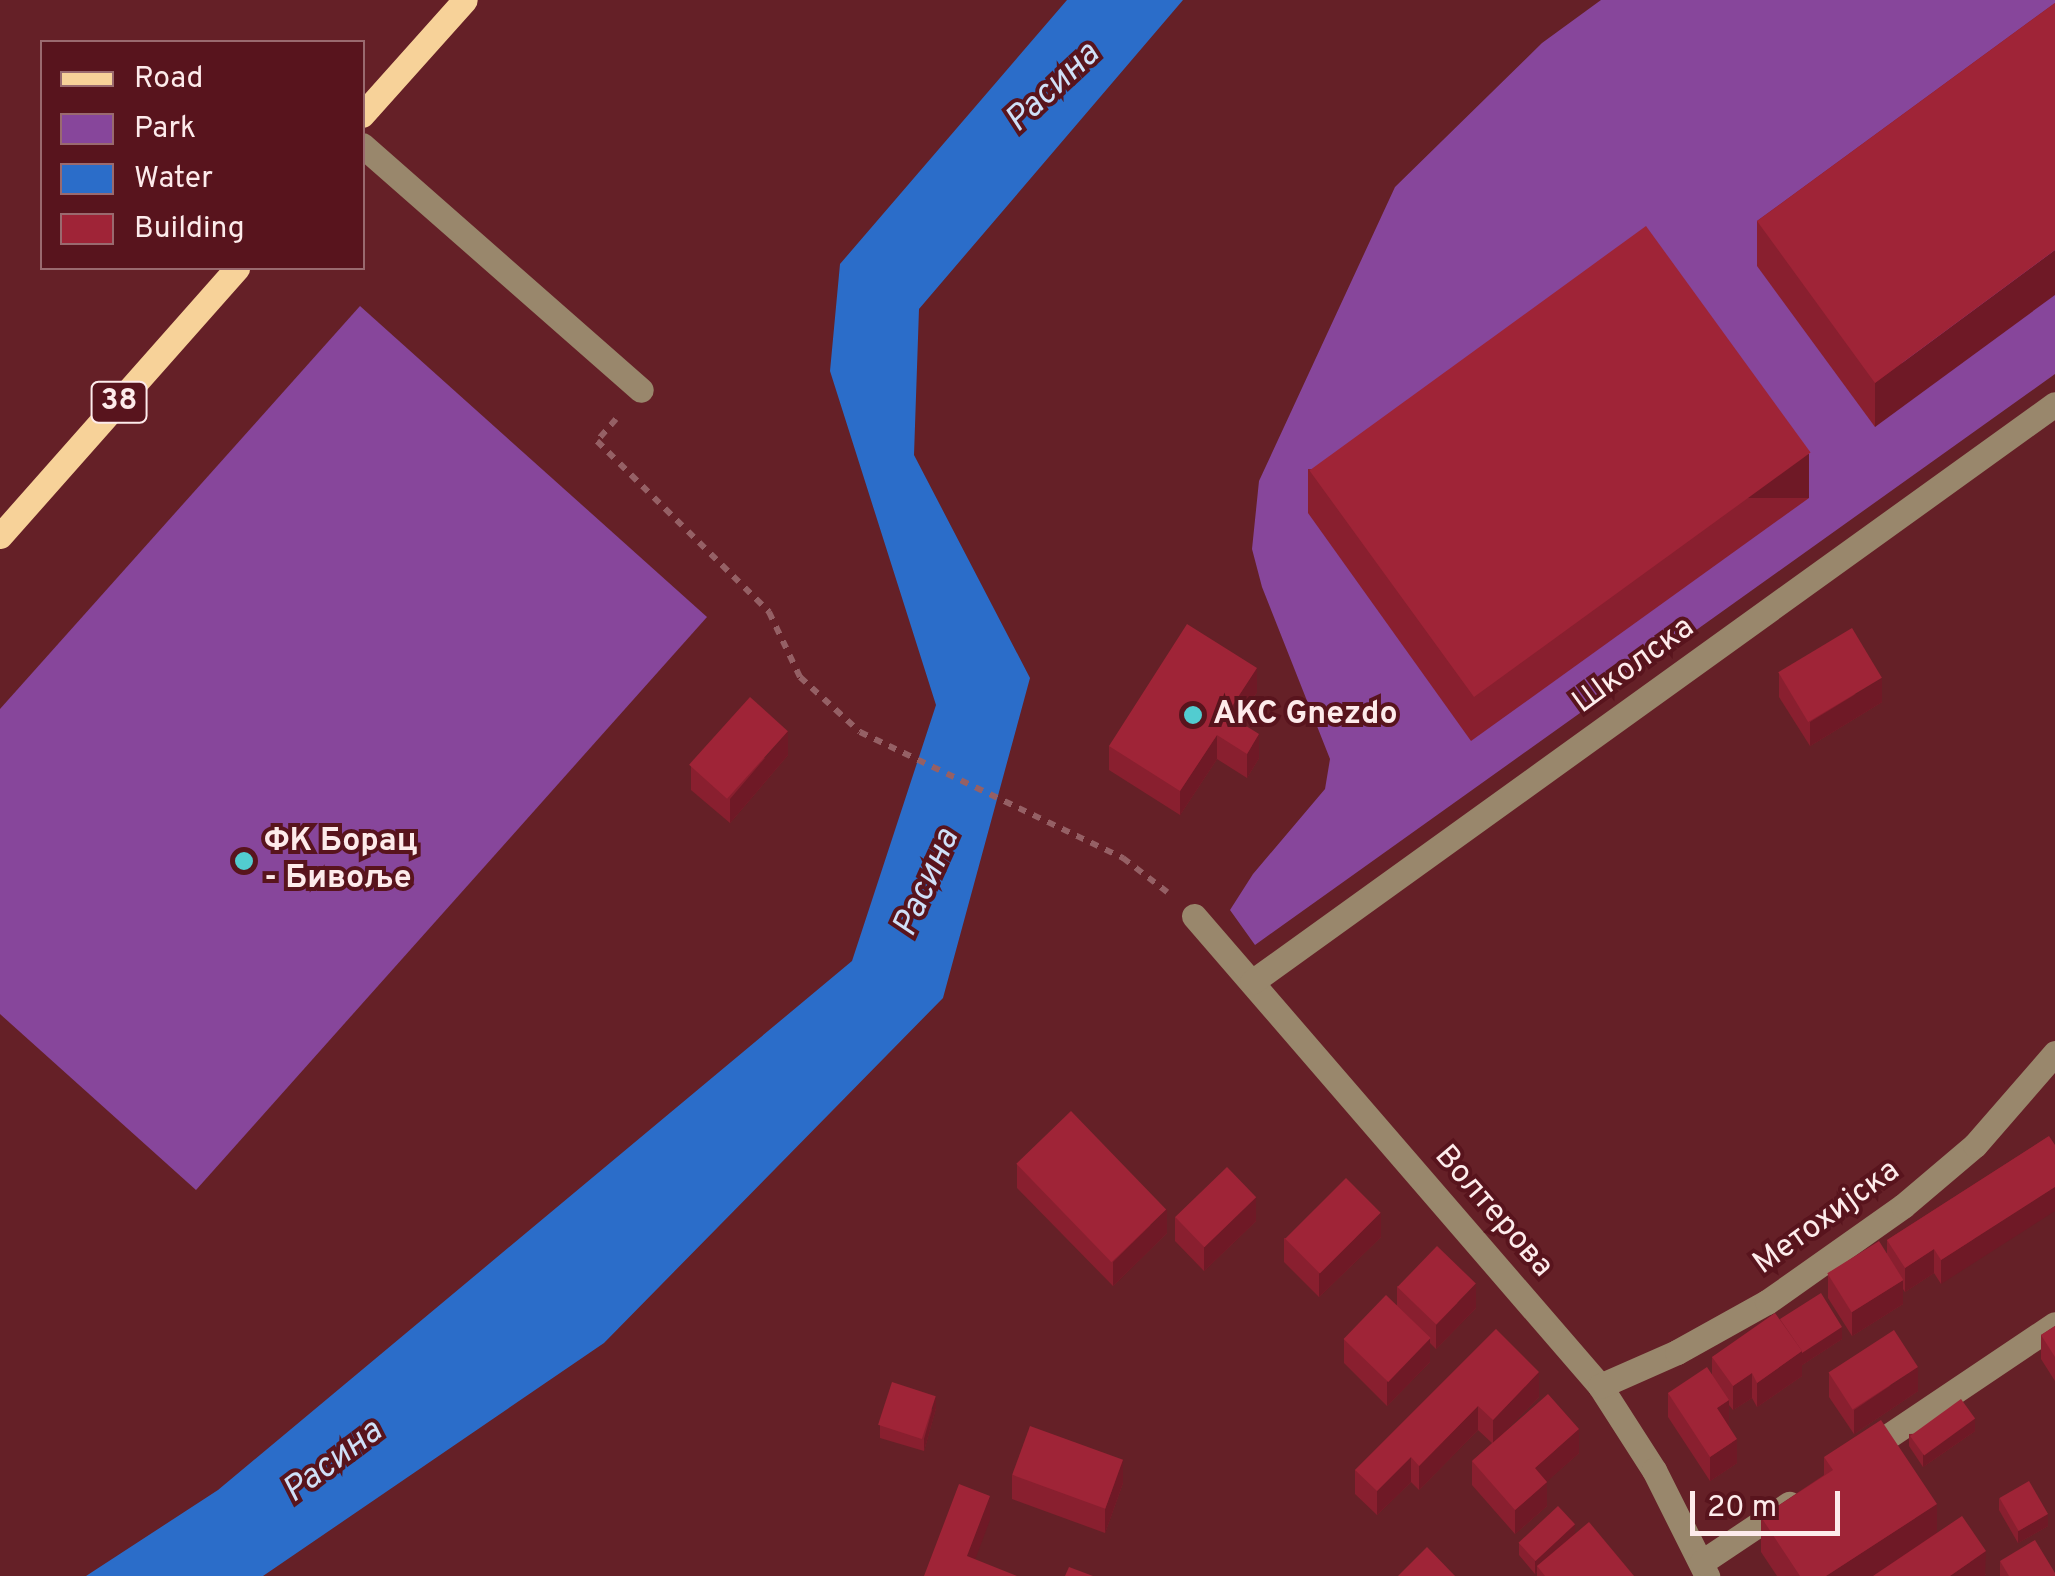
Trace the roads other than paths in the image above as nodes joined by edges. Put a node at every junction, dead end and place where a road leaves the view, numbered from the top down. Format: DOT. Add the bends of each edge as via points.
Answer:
graph roads {
  1 [pos="465,0"];
  2 [pos="365,113"];
  3 [pos="365,148"];
  4 [pos="236,270"];
  5 [pos="641,390"];
  6 [pos="2055,404"];
  7 [pos="0,536"];
  8 [pos="1194,916"];
  9 [pos="1252,982"];
  10 [pos="2055,1054"];
  11 [pos="2055,1324"];
  12 [pos="1600,1386"];
  13 [pos="1846,1465"];
  14 [pos="1814,1486"];
  15 [pos="1704,1569"];
  1 -- 2 [label="main road"];
  3 -- 5 [label="street"];
  4 -- 7 [label="main road, 38"];
  6 -- 9 [label="street, Школска"];
  8 -- 9 [label="street, Волтерова"];
  9 -- 12 [label="street, Волтерова"];
  10 -- 12 [label="street, Метохијска" via="1975,1145 1903,1206 1767,1302"];
  11 -- 13 [label="street"];
  12 -- 15 [label="street, Волтерова" via="1654,1470"];
  14 -- 15 [label="street"];
}
